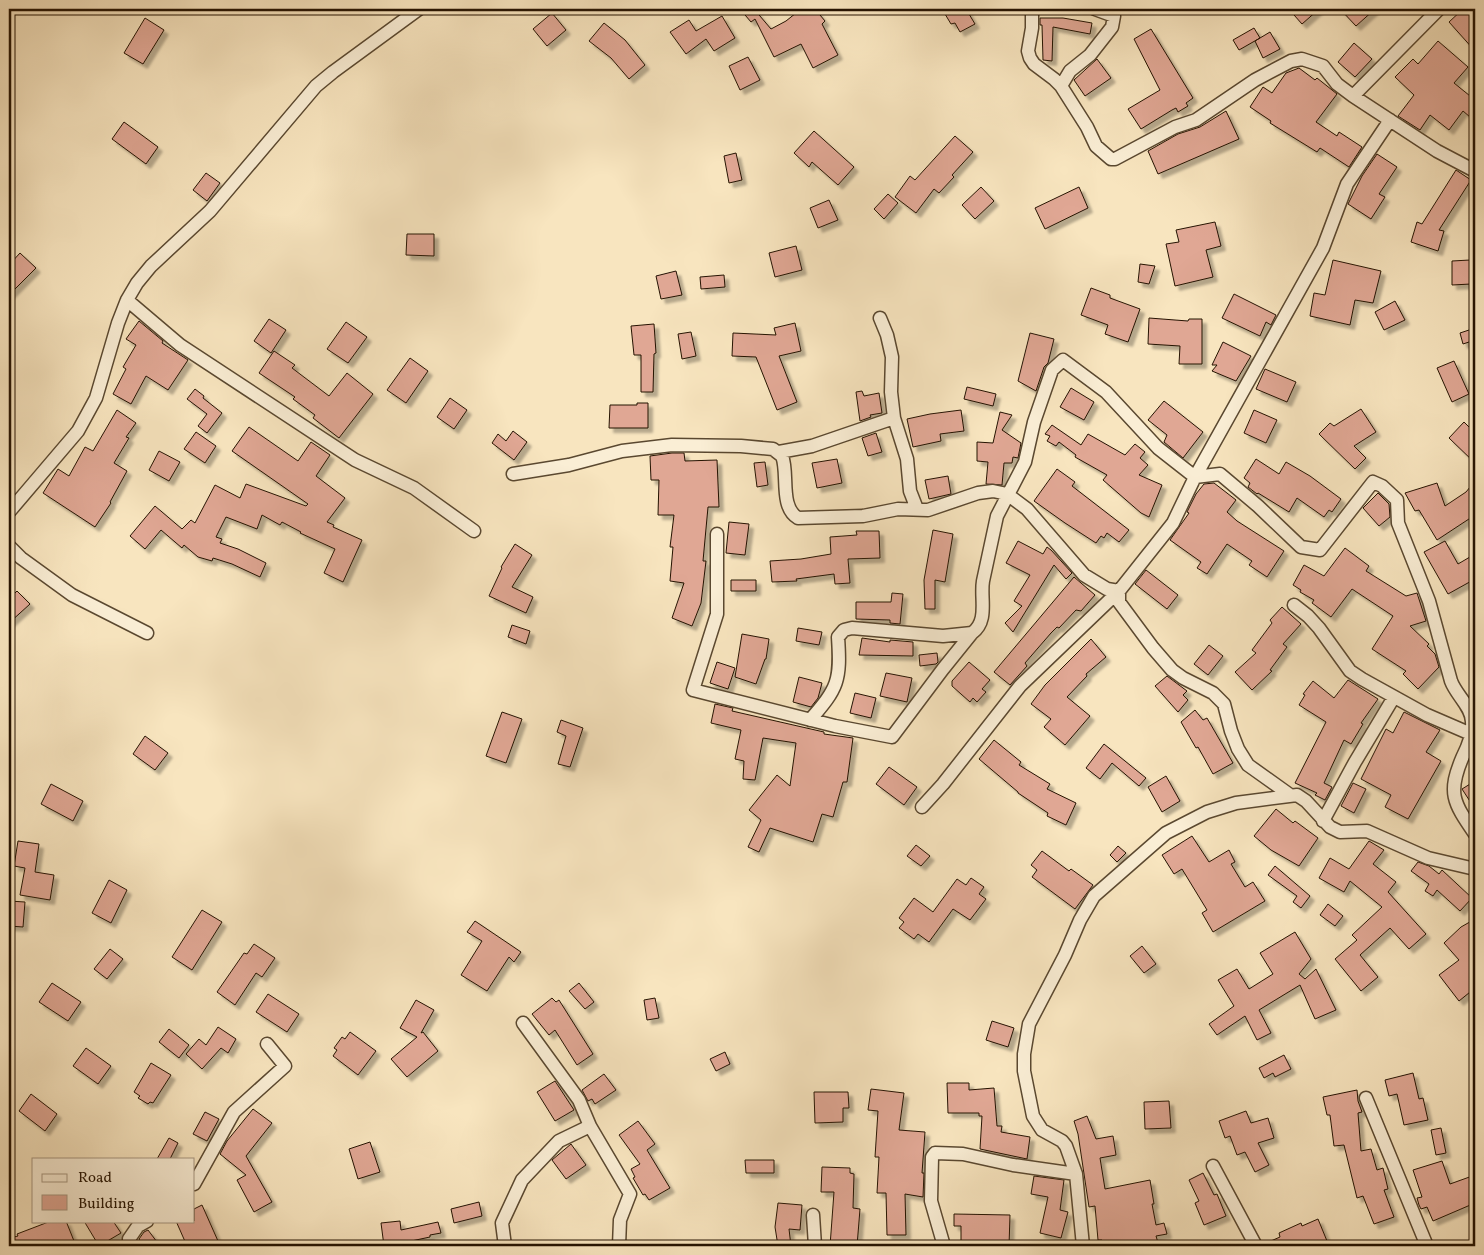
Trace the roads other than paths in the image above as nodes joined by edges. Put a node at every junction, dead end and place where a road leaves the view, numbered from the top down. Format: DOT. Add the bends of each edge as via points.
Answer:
graph roads {
  1 [pos="419,9"];
  2 [pos="1032,9"];
  3 [pos="1095,9"];
  4 [pos="1438,9"];
  5 [pos="1061,86"];
  6 [pos="1353,96"];
  7 [pos="1390,120"];
  8 [pos="1475,171"];
  9 [pos="127,300"];
  10 [pos="880,318"];
  11 [pos="894,418"];
  12 [pos="779,452"];
  13 [pos="513,474"];
  14 [pos="1195,478"];
  15 [pos="1007,494"];
  16 [pos="917,510"];
  17 [pos="9,512"];
  18 [pos="474,531"];
  19 [pos="717,534"];
  20 [pos="9,546"];
  21 [pos="1118,591"];
  22 [pos="1294,605"];
  23 [pos="147,633"];
  24 [pos="972,633"];
  25 [pos="1394,697"];
  26 [pos="810,720"];
  27 [pos="1473,733"];
  28 [pos="1290,795"];
  29 [pos="922,807"];
  30 [pos="1323,820"];
  31 [pos="1475,834"];
  32 [pos="1475,869"];
  33 [pos="523,1023"];
  34 [pos="267,1044"];
  35 [pos="1366,1098"];
  36 [pos="590,1126"];
  37 [pos="1213,1166"];
  38 [pos="1076,1174"];
  39 [pos="195,1182"];
  40 [pos="813,1215"];
  41 [pos="145,1222"];
  42 [pos="130,1246"];
  43 [pos="505,1246"];
  44 [pos="619,1246"];
  45 [pos="815,1246"];
  46 [pos="944,1246"];
  47 [pos="1083,1246"];
  48 [pos="1256,1246"];
  49 [pos="1427,1246"];
  1 -- 9 [label="street" via="316,86 215,205 152,266"];
  2 -- 5 [label="street" via="1030,58"];
  3 -- 5 [label="street" via="1114,16 1112,27 1090,55 1070,71"];
  4 -- 6 [label="street"];
  5 -- 6 [label="street" via="1096,146 1111,159 1175,126 1196,120 1255,80 1292,61 1302,59 1323,66 1337,84"];
  6 -- 7 [label="street"];
  7 -- 8 [label="street"];
  7 -- 14 [label="street" via="1347,184 1323,248"];
  9 -- 17 [label="street" via="96,398 78,431"];
  9 -- 18 [label="street" via="189,350 355,460 414,488"];
  10 -- 11 [label="street" via="892,357"];
  11 -- 12 [label="street" via="812,446"];
  11 -- 16 [label="street" via="907,459 910,491"];
  12 -- 13 [label="street" via="742,446 672,445"];
  12 -- 16 [label="street" via="784,460 786,494 792,514 798,518"];
  14 -- 15 [label="street" via="1158,448 1106,392 1063,360 1052,370 1034,422 1025,462"];
  14 -- 21 [label="street" via="1173,523"];
  14 -- 27 [label="street" via="1220,474 1301,547 1320,550 1373,482 1382,486 1397,500 1398,523 1429,601 1451,681 1470,714"];
  15 -- 16 [label="street" via="978,492 928,510"];
  15 -- 21 [label="street" via="1027,509 1084,575 1107,590"];
  15 -- 24 [label="street" via="997,516 983,580 982,621"];
  19 -- 26 [label="street" via="717,614 694,690"];
  20 -- 23 [label="street" via="72,595"];
  21 -- 28 [label="street" via="1119,602 1172,670 1213,693 1224,704 1238,749 1248,765"];
  21 -- 29 [label="street" via="1020,686"];
  22 -- 25 [label="street" via="1319,628 1350,671"];
  24 -- 26 [label="street" via="892,737"];
  24 -- 26 [label="street" via="943,636 844,630 838,637 840,665 836,685 830,698"];
  25 -- 27 [label="street" via="1427,715"];
  25 -- 30 [label="street"];
  27 -- 31 [label="street" via="1454,781 1454,794 1455,803"];
  28 -- 30 [label="street" via="1306,801"];
  28 -- 38 [label="street" via="1236,802 1166,833 1117,874 1088,904 1029,1024 1024,1054 1033,1116 1042,1130 1066,1146"];
  30 -- 32 [label="street" via="1340,832 1367,831 1428,858"];
  33 -- 36 [label="street" via="579,1100"];
  34 -- 39 [label="street" via="285,1066 234,1112"];
  35 -- 49 [label="street"];
  36 -- 43 [label="street" via="559,1142 522,1180 502,1223"];
  36 -- 44 [label="street" via="630,1194 620,1220"];
  37 -- 48 [label="street"];
  38 -- 46 [label="street" via="963,1154 935,1153 932,1157 931,1201"];
  38 -- 47 [label="street"];
  40 -- 45 [label="street"];
  41 -- 42 [label="street" via="129,1239"];
}
